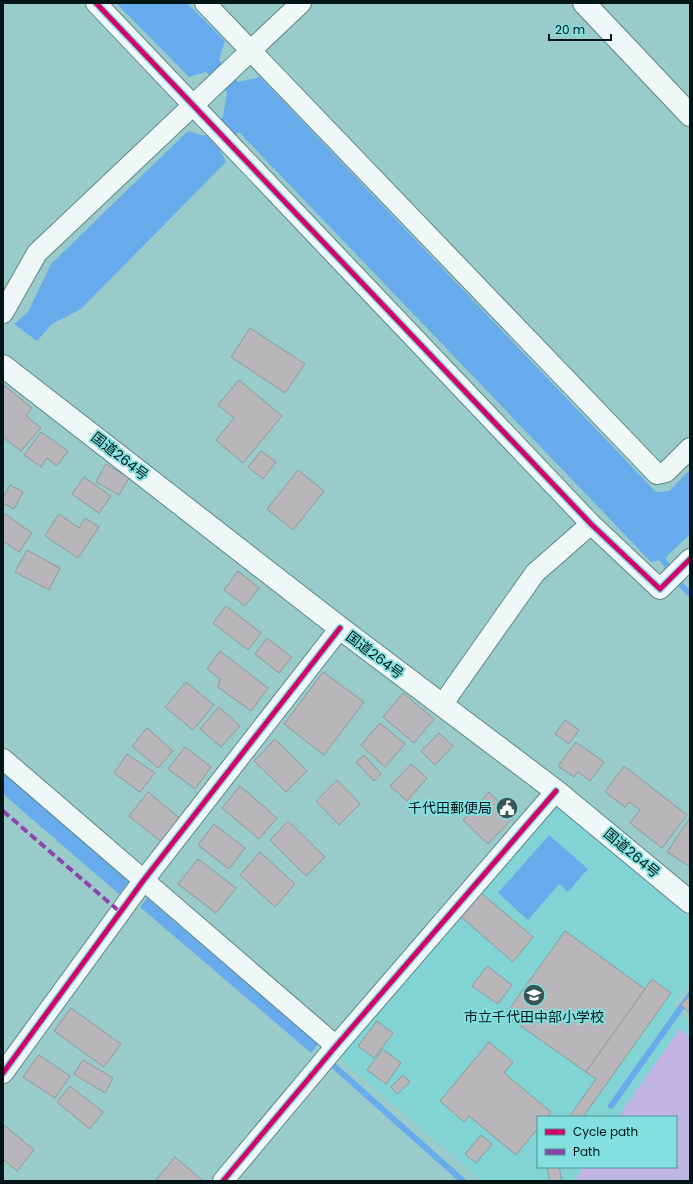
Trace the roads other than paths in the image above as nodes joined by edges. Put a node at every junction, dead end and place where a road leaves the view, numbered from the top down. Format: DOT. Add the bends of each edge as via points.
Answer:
graph roads {
  1 [pos="96,3"];
  2 [pos="205,3"];
  3 [pos="301,3"];
  4 [pos="584,3"];
  5 [pos="251,50"];
  6 [pos="194,105"];
  7 [pos="690,115"];
  8 [pos="3,313"];
  9 [pos="3,366"];
  10 [pos="690,448"];
  11 [pos="591,524"];
  12 [pos="690,559"];
  13 [pos="340,628"];
  14 [pos="442,705"];
  15 [pos="3,759"];
  16 [pos="556,791"];
  17 [pos="143,880"];
  18 [pos="690,902"];
  19 [pos="336,1046"];
  20 [pos="3,1073"];
  21 [pos="223,1181"];
  1 -- 6 [label="street"];
  2 -- 5 [label="street"];
  3 -- 5 [label="street"];
  4 -- 7 [label="main road"];
  5 -- 6 [label="street"];
  5 -- 10 [label="street" via="657,474 666,472"];
  6 -- 8 [label="street" via="37,252"];
  6 -- 11 [label="street"];
  9 -- 13 [label="main road, 国道264号"];
  11 -- 12 [label="street" via="660,589"];
  11 -- 14 [label="street" via="535,574"];
  13 -- 14 [label="main road, 国道264号"];
  13 -- 17 [label="street"];
  14 -- 16 [label="main road, 国道264号"];
  15 -- 17 [label="street"];
  16 -- 18 [label="main road, 国道264号"];
  16 -- 19 [label="street"];
  17 -- 19 [label="street"];
  17 -- 20 [label="street"];
  19 -- 21 [label="street"];
}
